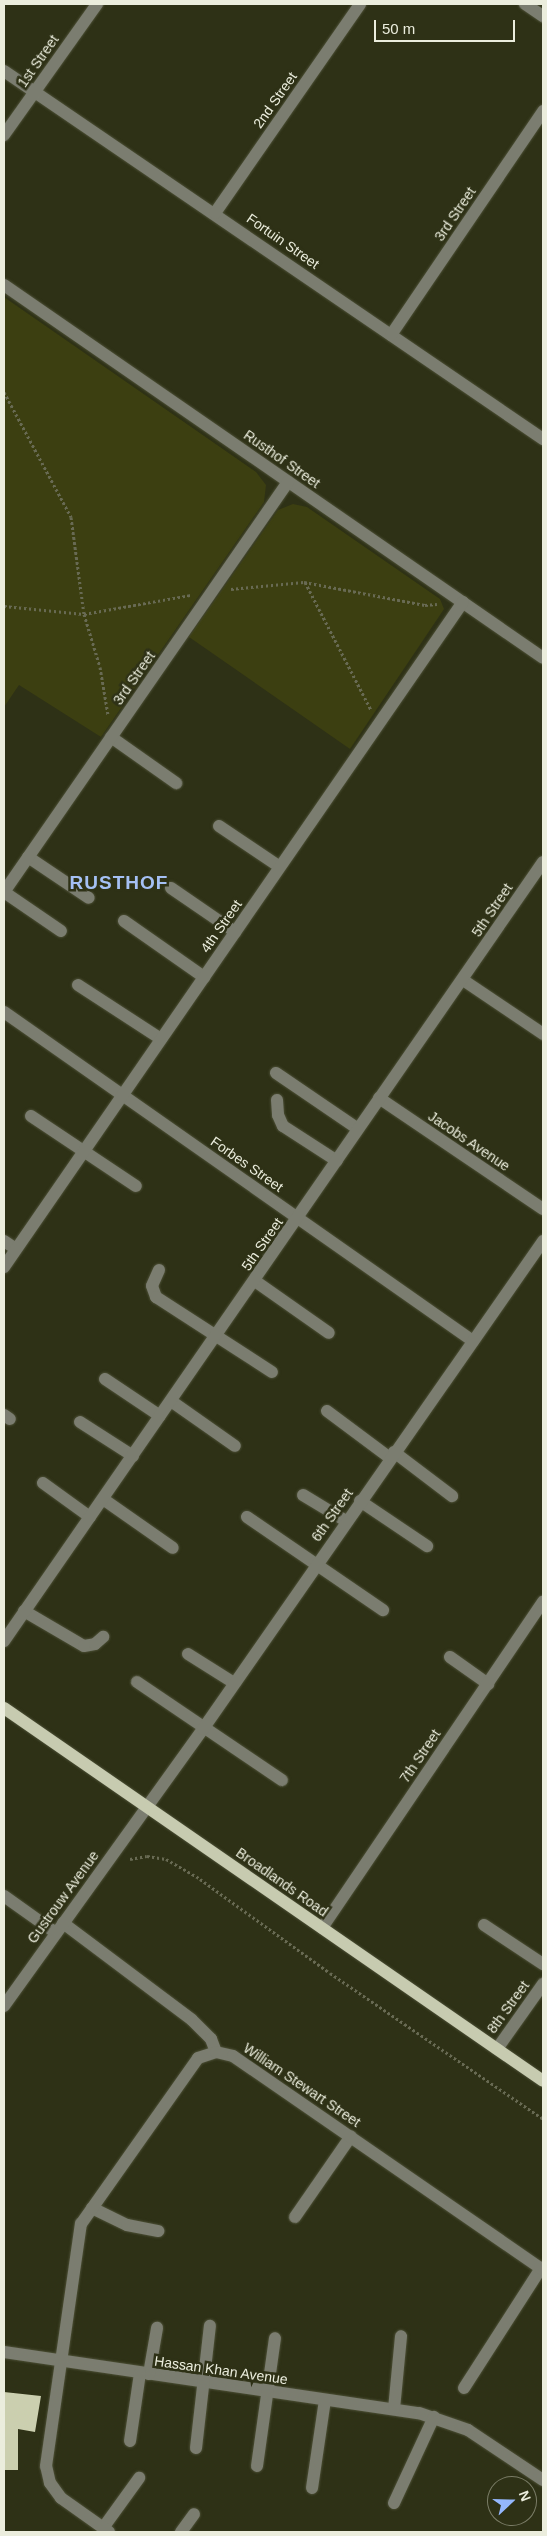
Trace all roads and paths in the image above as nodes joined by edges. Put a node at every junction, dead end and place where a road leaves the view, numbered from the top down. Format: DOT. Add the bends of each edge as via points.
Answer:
graph roads {
  1 [pos="97,4"];
  2 [pos="360,4"];
  3 [pos="525,4"];
  4 [pos="543,16"];
  5 [pos="4,71"];
  6 [pos="34,93"];
  7 [pos="543,110"];
  8 [pos="4,135"];
  9 [pos="216,213"];
  10 [pos="4,284"];
  11 [pos="391,335"];
  12 [pos="4,392"];
  13 [pos="543,439"];
  14 [pos="288,482"];
  15 [pos="304,582"];
  16 [pos="463,602"];
  17 [pos="543,658"];
  18 [pos="378,725"];
  19 [pos="111,737"];
  20 [pos="176,782"];
  21 [pos="219,826"];
  22 [pos="28,857"];
  23 [pos="543,862"];
  24 [pos="280,867"];
  25 [pos="171,888"];
  26 [pos="4,892"];
  27 [pos="89,898"];
  28 [pos="124,921"];
  29 [pos="61,930"];
  30 [pos="235,932"];
  31 [pos="204,977"];
  32 [pos="463,980"];
  33 [pos="78,985"];
  34 [pos="4,1012"];
  35 [pos="543,1034"];
  36 [pos="161,1039"];
  37 [pos="276,1073"];
  38 [pos="122,1095"];
  39 [pos="379,1098"];
  40 [pos="277,1100"];
  41 [pos="31,1116"];
  42 [pos="358,1129"];
  43 [pos="84,1151"];
  44 [pos="337,1160"];
  45 [pos="136,1186"];
  46 [pos="543,1209"];
  47 [pos="298,1218"];
  48 [pos="4,1241"];
  49 [pos="543,1241"];
  50 [pos="16,1249"];
  51 [pos="4,1267"];
  52 [pos="159,1270"];
  53 [pos="254,1280"];
  54 [pos="329,1333"];
  55 [pos="216,1336"];
  56 [pos="473,1341"];
  57 [pos="272,1372"];
  58 [pos="105,1379"];
  59 [pos="171,1401"];
  60 [pos="327,1411"];
  61 [pos="160,1416"];
  62 [pos="80,1422"];
  63 [pos="235,1446"];
  64 [pos="392,1455"];
  65 [pos="133,1456"];
  66 [pos="43,1483"];
  67 [pos="303,1495"];
  68 [pos="452,1496"];
  69 [pos="103,1499"];
  70 [pos="360,1501"];
  71 [pos="90,1516"];
  72 [pos="246,1517"];
  73 [pos="346,1521"];
  74 [pos="427,1546"];
  75 [pos="173,1548"];
  76 [pos="316,1564"];
  77 [pos="543,1602"];
  78 [pos="384,1610"];
  79 [pos="24,1611"];
  80 [pos="5,1637"];
  81 [pos="103,1637"];
  82 [pos="188,1654"];
  83 [pos="450,1657"];
  84 [pos="137,1682"];
  85 [pos="234,1683"];
  86 [pos="488,1684"];
  87 [pos="4,1708"];
  88 [pos="203,1729"];
  89 [pos="282,1780"];
  90 [pos="146,1806"];
  91 [pos="107,1862"];
  92 [pos="4,1896"];
  93 [pos="484,1925"];
  94 [pos="59,1928"];
  95 [pos="322,1928"];
  96 [pos="543,1964"];
  97 [pos="543,1984"];
  98 [pos="4,2006"];
  99 [pos="497,2049"];
  100 [pos="216,2052"];
  101 [pos="543,2081"];
  102 [pos="543,2119"];
  103 [pos="351,2136"];
  104 [pos="92,2208"];
  105 [pos="295,2217"];
  106 [pos="158,2231"];
  107 [pos="542,2269"];
  108 [pos="210,2326"];
  109 [pos="156,2328"];
  110 [pos="401,2336"];
  111 [pos="275,2338"];
  112 [pos="4,2352"];
  113 [pos="62,2362"];
  114 [pos="145,2374"];
  115 [pos="205,2382"];
  116 [pos="464,2388"];
  117 [pos="266,2391"];
  118 [pos="325,2400"];
  119 [pos="394,2409"];
  120 [pos="434,2417"];
  121 [pos="130,2441"];
  122 [pos="196,2448"];
  123 [pos="257,2466"];
  124 [pos="138,2478"];
  125 [pos="543,2480"];
  126 [pos="312,2488"];
  127 [pos="394,2504"];
  128 [pos="194,2514"];
  129 [pos="106,2530"];
  130 [pos="181,2532"];
  1 -- 6 [label="street, 1st Street"];
  2 -- 9 [label="street, 2nd Street"];
  3 -- 4 [label="street"];
  5 -- 6 [label="street, Fortuin Street"];
  6 -- 8 [label="street, 1st Street"];
  6 -- 9 [label="street, Fortuin Street"];
  7 -- 11 [label="street, 3rd Street"];
  9 -- 11 [label="street, Fortuin Street"];
  10 -- 14 [label="street, Rusthof Street"];
  11 -- 13 [label="street, Fortuin Street"];
  12 -- 19 [label="path" via="71,517 84,614 100,667"];
  14 -- 16 [label="street, Rusthof Street"];
  14 -- 19 [label="street, 3rd Street"];
  15 -- 18 [label="path"];
  16 -- 17 [label="street, Rusthof Street"];
  16 -- 18 [label="street, 4th Street"];
  18 -- 24 [label="street, 4th Street"];
  19 -- 20 [label="street"];
  19 -- 22 [label="street, 3rd Street"];
  21 -- 24 [label="street"];
  22 -- 26 [label="street, 3rd Street"];
  22 -- 27 [label="street"];
  23 -- 32 [label="street, 5th Street"];
  24 -- 30 [label="street, 4th Street"];
  25 -- 30 [label="street"];
  26 -- 29 [label="street"];
  28 -- 31 [label="street"];
  30 -- 31 [label="street, 4th Street"];
  31 -- 36 [label="street, 4th Street"];
  32 -- 35 [label="street"];
  32 -- 39 [label="street, 5th Street"];
  33 -- 36 [label="street"];
  34 -- 38 [label="street, Forbes Street"];
  36 -- 38 [label="street, 4th Street"];
  37 -- 42 [label="street"];
  38 -- 43 [label="street, 4th Street"];
  38 -- 47 [label="street, Forbes Street"];
  39 -- 42 [label="street, 5th Street"];
  39 -- 46 [label="street, Jacobs Avenue"];
  40 -- 44 [label="street" via="283,1126"];
  41 -- 43 [label="street"];
  42 -- 44 [label="street, 5th Street"];
  43 -- 45 [label="street"];
  43 -- 50 [label="street, 4th Street"];
  44 -- 47 [label="street, 5th Street"];
  47 -- 53 [label="street, 5th Street"];
  47 -- 56 [label="street, Forbes Street"];
  48 -- 50 [label="street"];
  49 -- 56 [label="street, 6th Street"];
  50 -- 51 [label="street, 4th Street"];
  52 -- 55 [label="street" via="152,1286 156,1297"];
  53 -- 54 [label="street"];
  53 -- 55 [label="street, 5th Street"];
  55 -- 57 [label="street"];
  55 -- 59 [label="street, 5th Street"];
  56 -- 64 [label="street, 6th Street"];
  58 -- 61 [label="street"];
  59 -- 61 [label="street, 5th Street"];
  59 -- 63 [label="street"];
  60 -- 64 [label="street"];
  61 -- 65 [label="street, 5th Street"];
  62 -- 65 [label="street"];
  64 -- 68 [label="street"];
  64 -- 70 [label="street, 6th Street"];
  65 -- 69 [label="street, 5th Street"];
  66 -- 71 [label="street"];
  67 -- 73 [label="street"];
  69 -- 71 [label="street, 5th Street"];
  69 -- 75 [label="street"];
  70 -- 73 [label="street, 6th Street"];
  70 -- 74 [label="street"];
  71 -- 79 [label="street, 5th Street"];
  72 -- 76 [label="street"];
  73 -- 76 [label="street, 6th Street"];
  76 -- 78 [label="street"];
  76 -- 85 [label="street, 6th Street"];
  77 -- 86 [label="street, 7th Street"];
  79 -- 80 [label="street, 5th Street"];
  79 -- 81 [label="street" via="84,1646 95,1644"];
  82 -- 85 [label="street"];
  83 -- 86 [label="street"];
  84 -- 88 [label="street"];
  85 -- 88 [label="street, 6th Street"];
  86 -- 95 [label="street, 7th Street"];
  87 -- 90 [label="main road, Broadlands Road"];
  88 -- 89 [label="street"];
  88 -- 90 [label="street, 6th Street"];
  90 -- 91 [label="street, Gustrouw Avenue"];
  90 -- 95 [label="main road, Broadlands Road"];
  91 -- 94 [label="street, Gustrouw Avenue"];
  91 -- 102 [label="path" via="147,1856 174,1864"];
  92 -- 94 [label="street"];
  93 -- 96 [label="street"];
  94 -- 98 [label="street, Gustrouw Avenue"];
  94 -- 100 [label="street" via="192,2020 211,2039"];
  95 -- 99 [label="main road, Broadlands Road"];
  97 -- 99 [label="street, 8th Street"];
  99 -- 101 [label="main road, Broadlands Road"];
  100 -- 103 [label="street, William Stewart Street" via="233,2056"];
  100 -- 104 [label="street" via="192,2062"];
  103 -- 105 [label="street"];
  103 -- 107 [label="street, William Stewart Street"];
  104 -- 106 [label="street" via="127,2225"];
  104 -- 113 [label="street" via="81,2224"];
  107 -- 116 [label="street"];
  108 -- 115 [label="street"];
  109 -- 114 [label="street"];
  110 -- 119 [label="street"];
  111 -- 117 [label="street"];
  112 -- 113 [label="street, Hassan Khan Avenue"];
  113 -- 114 [label="street, Hassan Khan Avenue"];
  113 -- 129 [label="street" via="46,2457 48,2475 61,2498"];
  114 -- 115 [label="street, Hassan Khan Avenue"];
  114 -- 121 [label="street"];
  115 -- 117 [label="street, Hassan Khan Avenue"];
  115 -- 122 [label="street"];
  117 -- 118 [label="street, Hassan Khan Avenue"];
  117 -- 123 [label="street"];
  118 -- 119 [label="street, Hassan Khan Avenue"];
  118 -- 126 [label="street"];
  119 -- 120 [label="street, Hassan Khan Avenue"];
  120 -- 125 [label="street, Hassan Khan Avenue" via="485,2440"];
  120 -- 127 [label="street"];
  124 -- 129 [label="street"];
  128 -- 130 [label="street"];
}
